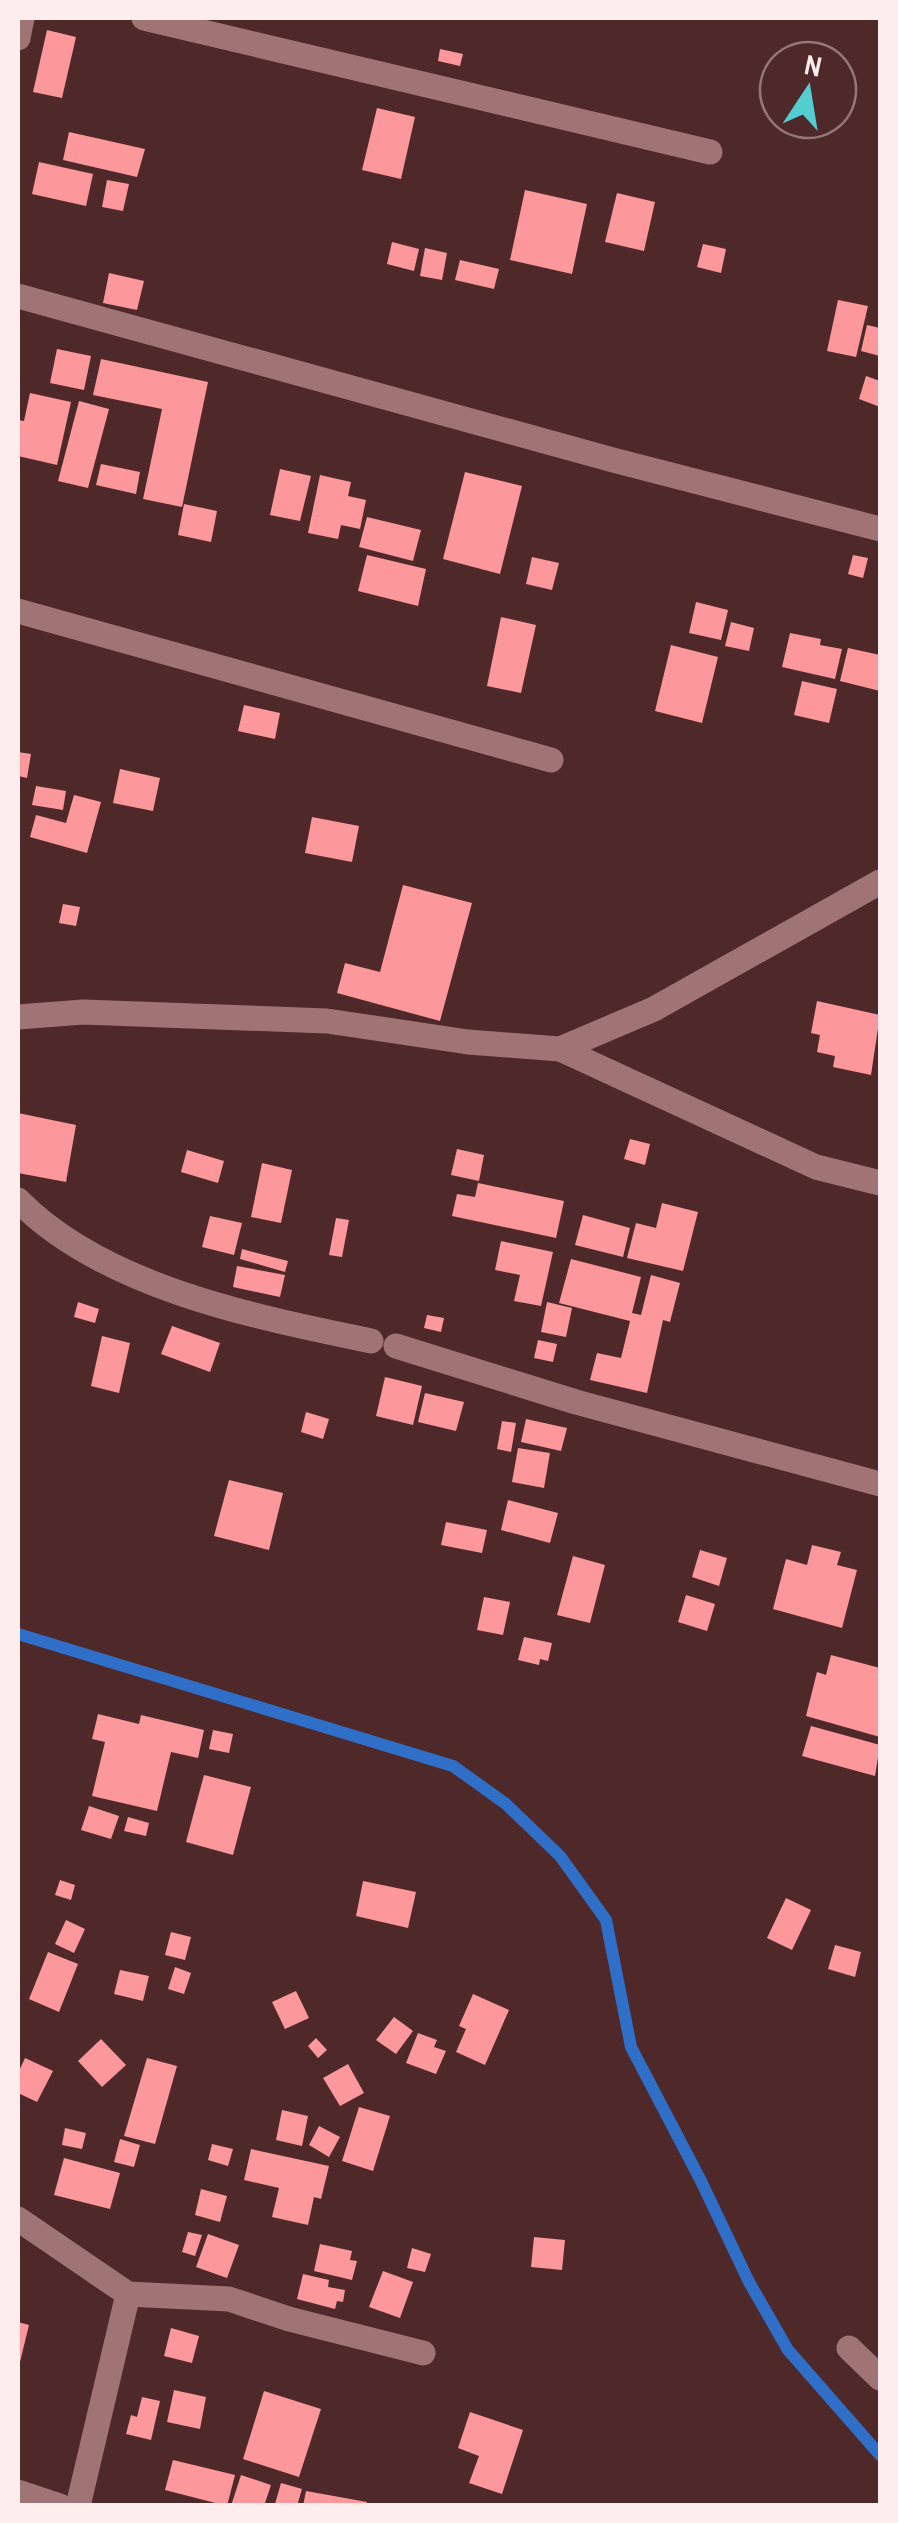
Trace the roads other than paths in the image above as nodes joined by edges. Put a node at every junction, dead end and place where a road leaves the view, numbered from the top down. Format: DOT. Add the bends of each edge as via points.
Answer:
graph roads {
  1 [pos="22,18"];
  2 [pos="144,18"];
  3 [pos="18,38"];
  4 [pos="710,152"];
  5 [pos="18,296"];
  6 [pos="880,529"];
  7 [pos="18,610"];
  8 [pos="551,760"];
  9 [pos="880,882"];
  10 [pos="18,1017"];
  11 [pos="560,1049"];
  12 [pos="880,1183"];
  13 [pos="18,1200"];
  14 [pos="880,1484"];
  15 [pos="18,2219"];
  16 [pos="128,2294"];
  17 [pos="849,2348"];
  18 [pos="423,2353"];
  19 [pos="880,2378"];
  20 [pos="18,2492"];
  21 [pos="60,2506"];
  22 [pos="78,2506"];
  1 -- 3 [label="street"];
  2 -- 4 [label="street"];
  5 -- 6 [label="street"];
  7 -- 8 [label="street"];
  9 -- 11 [label="street" via="654,1009"];
  10 -- 11 [label="street" via="83,1012 327,1020"];
  11 -- 12 [label="street" via="816,1166"];
  13 -- 14 [label="street" via="105,1264 250,1316 383,1344"];
  15 -- 16 [label="street"];
  16 -- 18 [label="street" via="230,2299"];
  16 -- 22 [label="street"];
  17 -- 19 [label="street"];
  20 -- 21 [label="street"];
}
